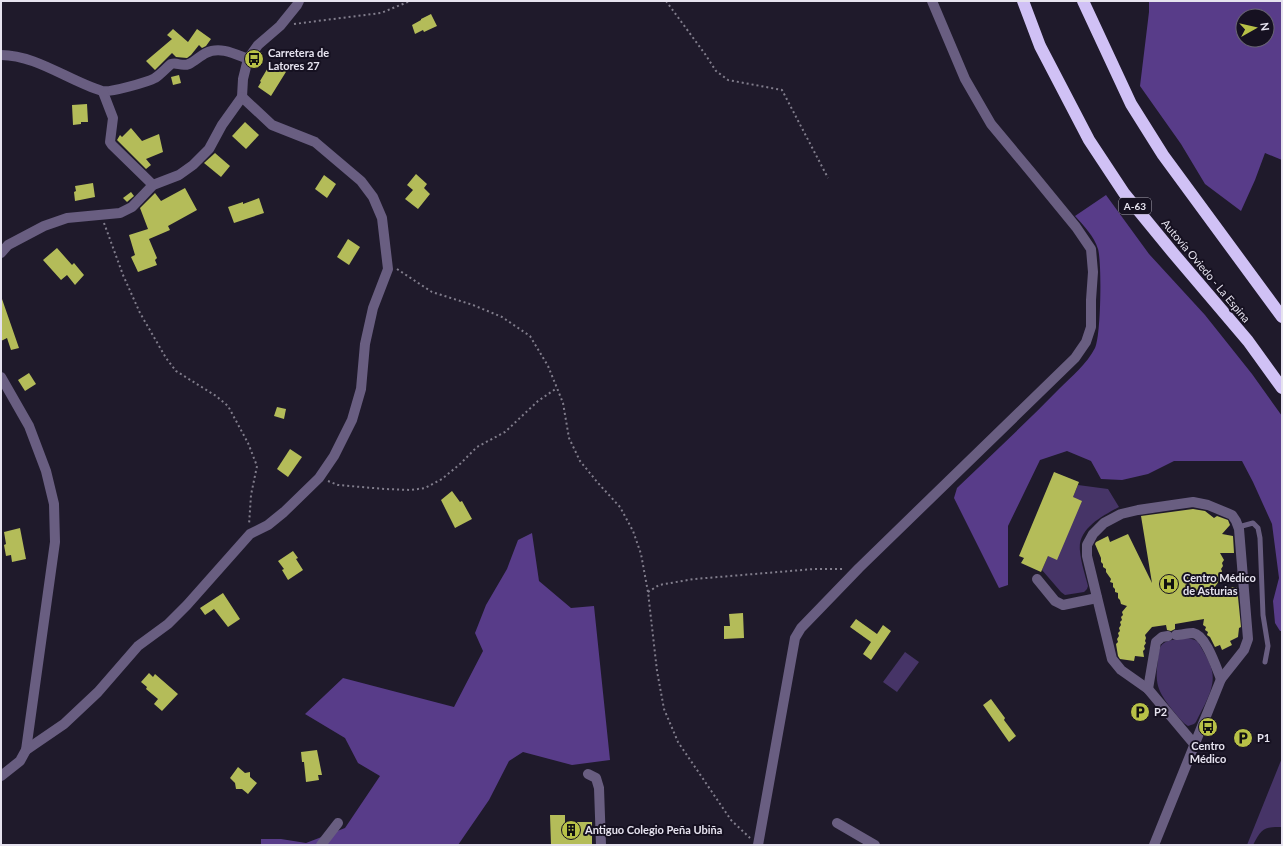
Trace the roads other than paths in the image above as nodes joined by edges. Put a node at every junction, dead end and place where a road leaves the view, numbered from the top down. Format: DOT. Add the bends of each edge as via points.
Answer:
graph roads {
  1 [pos="298,1"];
  2 [pos="932,1"];
  3 [pos="1023,1"];
  4 [pos="1083,1"];
  5 [pos="1,55"];
  6 [pos="248,59"];
  7 [pos="103,92"];
  8 [pos="242,97"];
  9 [pos="153,185"];
  10 [pos="1,253"];
  11 [pos="1282,317"];
  12 [pos="1,377"];
  13 [pos="1282,388"];
  14 [pos="1239,529"];
  15 [pos="1037,579"];
  16 [pos="1097,598"];
  17 [pos="1266,662"];
  18 [pos="1221,679"];
  19 [pos="1148,689"];
  20 [pos="1195,746"];
  21 [pos="26,750"];
  22 [pos="588,774"];
  23 [pos="1,776"];
  24 [pos="338,823"];
  25 [pos="837,823"];
  26 [pos="321,845"];
  27 [pos="601,845"];
  28 [pos="758,845"];
  29 [pos="875,845"];
  30 [pos="1154,845"];
  1 -- 6 [label="street" via="280,26 258,45"];
  2 -- 28 [label="street" via="965,79 991,124 1032,172 1091,249 1091,326 1086,342 1075,358 859,568 801,628 795,638"];
  3 -- 13 [label="highway, Autovía Oviedo - La Espina / A-63" via="1040,46 1089,140 1124,193 1248,341"];
  4 -- 11 [label="highway" via="1135,111 1163,155"];
  5 -- 7 [label="street" via="32,62"];
  6 -- 7 [label="street" via="227,51 206,53 189,64 171,64 154,78 140,84"];
  6 -- 8 [label="street"];
  7 -- 9 [label="street" via="113,118 110,142"];
  8 -- 9 [label="street" via="222,124 209,149 193,165 179,175"];
  8 -- 21 [label="street" via="272,125 315,142 361,181 373,197 382,218 388,269 373,308 365,344 361,389 352,420 334,456 319,478 268,525 250,534 187,605 168,624 138,646 98,692 64,724"];
  9 -- 10 [label="street" via="132,207 120,213 66,218 44,226 8,245"];
  12 -- 21 [label="street" via="29,426 46,471 54,504 55,542"];
  14 -- 16 [label="street" via="1232,515 1193,502 1121,514 1104,523 1087,545 1087,556"];
  14 -- 17 [label="lane" via="1252,523 1258,528 1263,615 1268,646"];
  14 -- 18 [label="street" via="1248,639 1244,650"];
  15 -- 16 [label="street" via="1055,601 1063,605"];
  16 -- 19 [label="street" via="1112,659 1121,670"];
  18 -- 19 [label="street" via="1201,637 1193,633 1162,637 1156,642"];
  18 -- 20 [label="street"];
  19 -- 20 [label="street"];
  20 -- 30 [label="street"];
  21 -- 23 [label="street" via="20,761"];
  22 -- 27 [label="street" via="596,778 599,788"];
  24 -- 26 [label="street"];
  25 -- 29 [label="street"];
}
